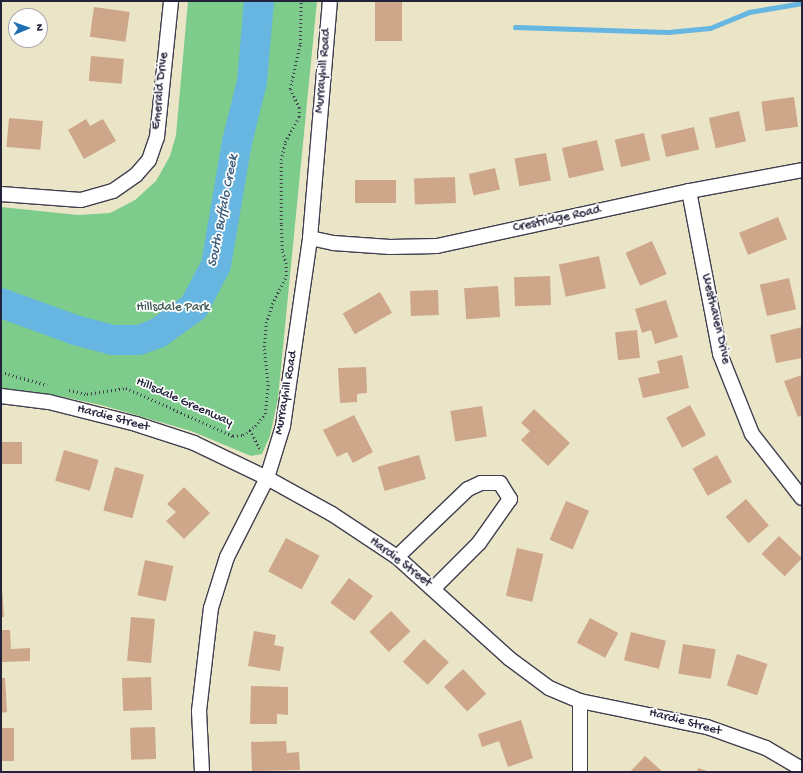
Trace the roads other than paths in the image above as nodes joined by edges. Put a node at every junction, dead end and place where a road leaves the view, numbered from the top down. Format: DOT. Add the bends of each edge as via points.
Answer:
graph roads {
  1 [pos="171,1"];
  2 [pos="330,1"];
  3 [pos="802,170"];
  4 [pos="689,191"];
  5 [pos="1,194"];
  6 [pos="310,238"];
  7 [pos="1,396"];
  8 [pos="267,478"];
  9 [pos="802,498"];
  10 [pos="397,557"];
  11 [pos="434,588"];
  12 [pos="580,701"];
  13 [pos="802,769"];
  14 [pos="202,772"];
  15 [pos="580,772"];
  1 -- 5 [label="street, Emerald Drive" via="157,137 149,160 136,175 113,191 81,200"];
  2 -- 6 [label="street, Murrayhill Road"];
  3 -- 4 [label="street, Crestridge Road"];
  4 -- 6 [label="street, Crestridge Road" via="437,246 390,247 333,243"];
  4 -- 9 [label="street, Westhaven Drive" via="720,354 752,434 785,480"];
  6 -- 8 [label="street, Murrayhill Road" via="283,426"];
  7 -- 8 [label="street, Hardie Street" via="49,402 136,424 194,443"];
  8 -- 10 [label="street, Hardie Street" via="332,514"];
  8 -- 14 [label="street, Murrayhill Road" via="227,557 210,608 199,711"];
  10 -- 11 [label="street, Hardie Street"];
  10 -- 11 [label="street" via="468,489 481,483 500,483 510,499 479,543"];
  11 -- 12 [label="street, Hardie Street" via="510,659 549,688"];
  12 -- 13 [label="street, Hardie Street" via="707,727 766,748"];
  12 -- 15 [label="street"];
}
